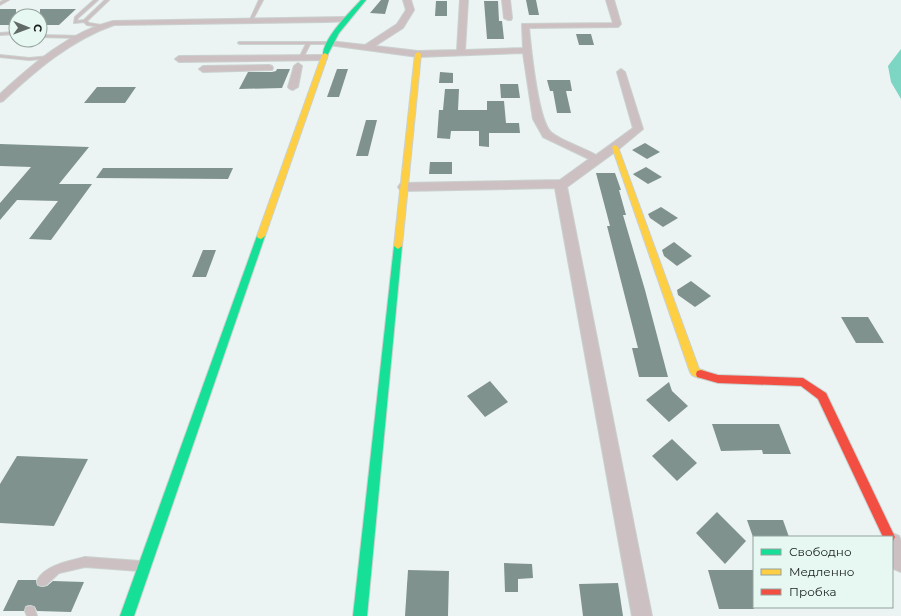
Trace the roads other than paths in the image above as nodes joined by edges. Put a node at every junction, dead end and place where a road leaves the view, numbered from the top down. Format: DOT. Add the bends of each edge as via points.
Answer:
graph roads {
  1 [pos="7,0"];
  2 [pos="96,0"];
  3 [pos="107,0"];
  4 [pos="261,0"];
  5 [pos="364,0"];
  6 [pos="407,0"];
  7 [pos="464,0"];
  8 [pos="506,0"];
  9 [pos="610,0"];
  10 [pos="0,4"];
  11 [pos="508,18"];
  12 [pos="346,19"];
  13 [pos="85,21"];
  14 [pos="250,21"];
  15 [pos="100,26"];
  16 [pos="48,36"];
  17 [pos="80,37"];
  18 [pos="240,43"];
  19 [pos="309,43"];
  20 [pos="328,43"];
  21 [pos="369,46"];
  22 [pos="410,46"];
  23 [pos="527,50"];
  24 [pos="461,52"];
  25 [pos="418,54"];
  26 [pos="0,56"];
  27 [pos="51,57"];
  28 [pos="323,58"];
  29 [pos="179,59"];
  30 [pos="300,62"];
  31 [pos="203,69"];
  32 [pos="621,72"];
  33 [pos="293,87"];
  34 [pos="0,99"];
  35 [pos="615,147"];
  36 [pos="597,159"];
  37 [pos="563,184"];
  38 [pos="404,187"];
  39 [pos="889,536"];
  40 [pos="893,545"];
  41 [pos="901,562"];
  42 [pos="144,567"];
  43 [pos="42,581"];
  44 [pos="127,616"];
  45 [pos="360,616"];
  46 [pos="642,616"];
  1 -- 10 [label="lane"];
  2 -- 13 [label="lane" via="76,18 75,22"];
  3 -- 13 [label="lane"];
  4 -- 14 [label="lane"];
  5 -- 12 [label="street"];
  6 -- 21 [label="street" via="410,10 400,26"];
  7 -- 24 [label="street"];
  8 -- 11 [label="street"];
  9 -- 23 [label="street" via="617,24 524,26"];
  12 -- 14 [label="street"];
  12 -- 20 [label="street"];
  13 -- 15 [label="lane"];
  14 -- 15 [label="street" via="124,22"];
  15 -- 17 [label="street"];
  16 -- 17 [label="lane"];
  17 -- 27 [label="street"];
  18 -- 19 [label="lane"];
  19 -- 20 [label="lane"];
  19 -- 30 [label="lane"];
  20 -- 21 [label="street"];
  20 -- 28 [label="street"];
  21 -- 22 [label="street"];
  21 -- 25 [label="street"];
  23 -- 24 [label="street"];
  23 -- 36 [label="street" via="538,119 547,134"];
  24 -- 25 [label="street"];
  25 -- 38 [label="street"];
  26 -- 27 [label="lane" via="29,59"];
  27 -- 34 [label="street" via="32,69"];
  28 -- 30 [label="street" via="311,58"];
  28 -- 42 [label="street"];
  29 -- 30 [label="street"];
  30 -- 31 [label="street" via="284,68"];
  30 -- 33 [label="street"];
  32 -- 35 [label="street" via="638,129"];
  35 -- 36 [label="street"];
  35 -- 39 [label="street" via="696,372 718,379 803,382 822,396"];
  36 -- 37 [label="street"];
  37 -- 38 [label="street"];
  37 -- 46 [label="street" via="561,187"];
  38 -- 45 [label="street"];
  40 -- 41 [label="street"];
  42 -- 43 [label="lane" via="85,562 57,569"];
  42 -- 44 [label="street"];
}
